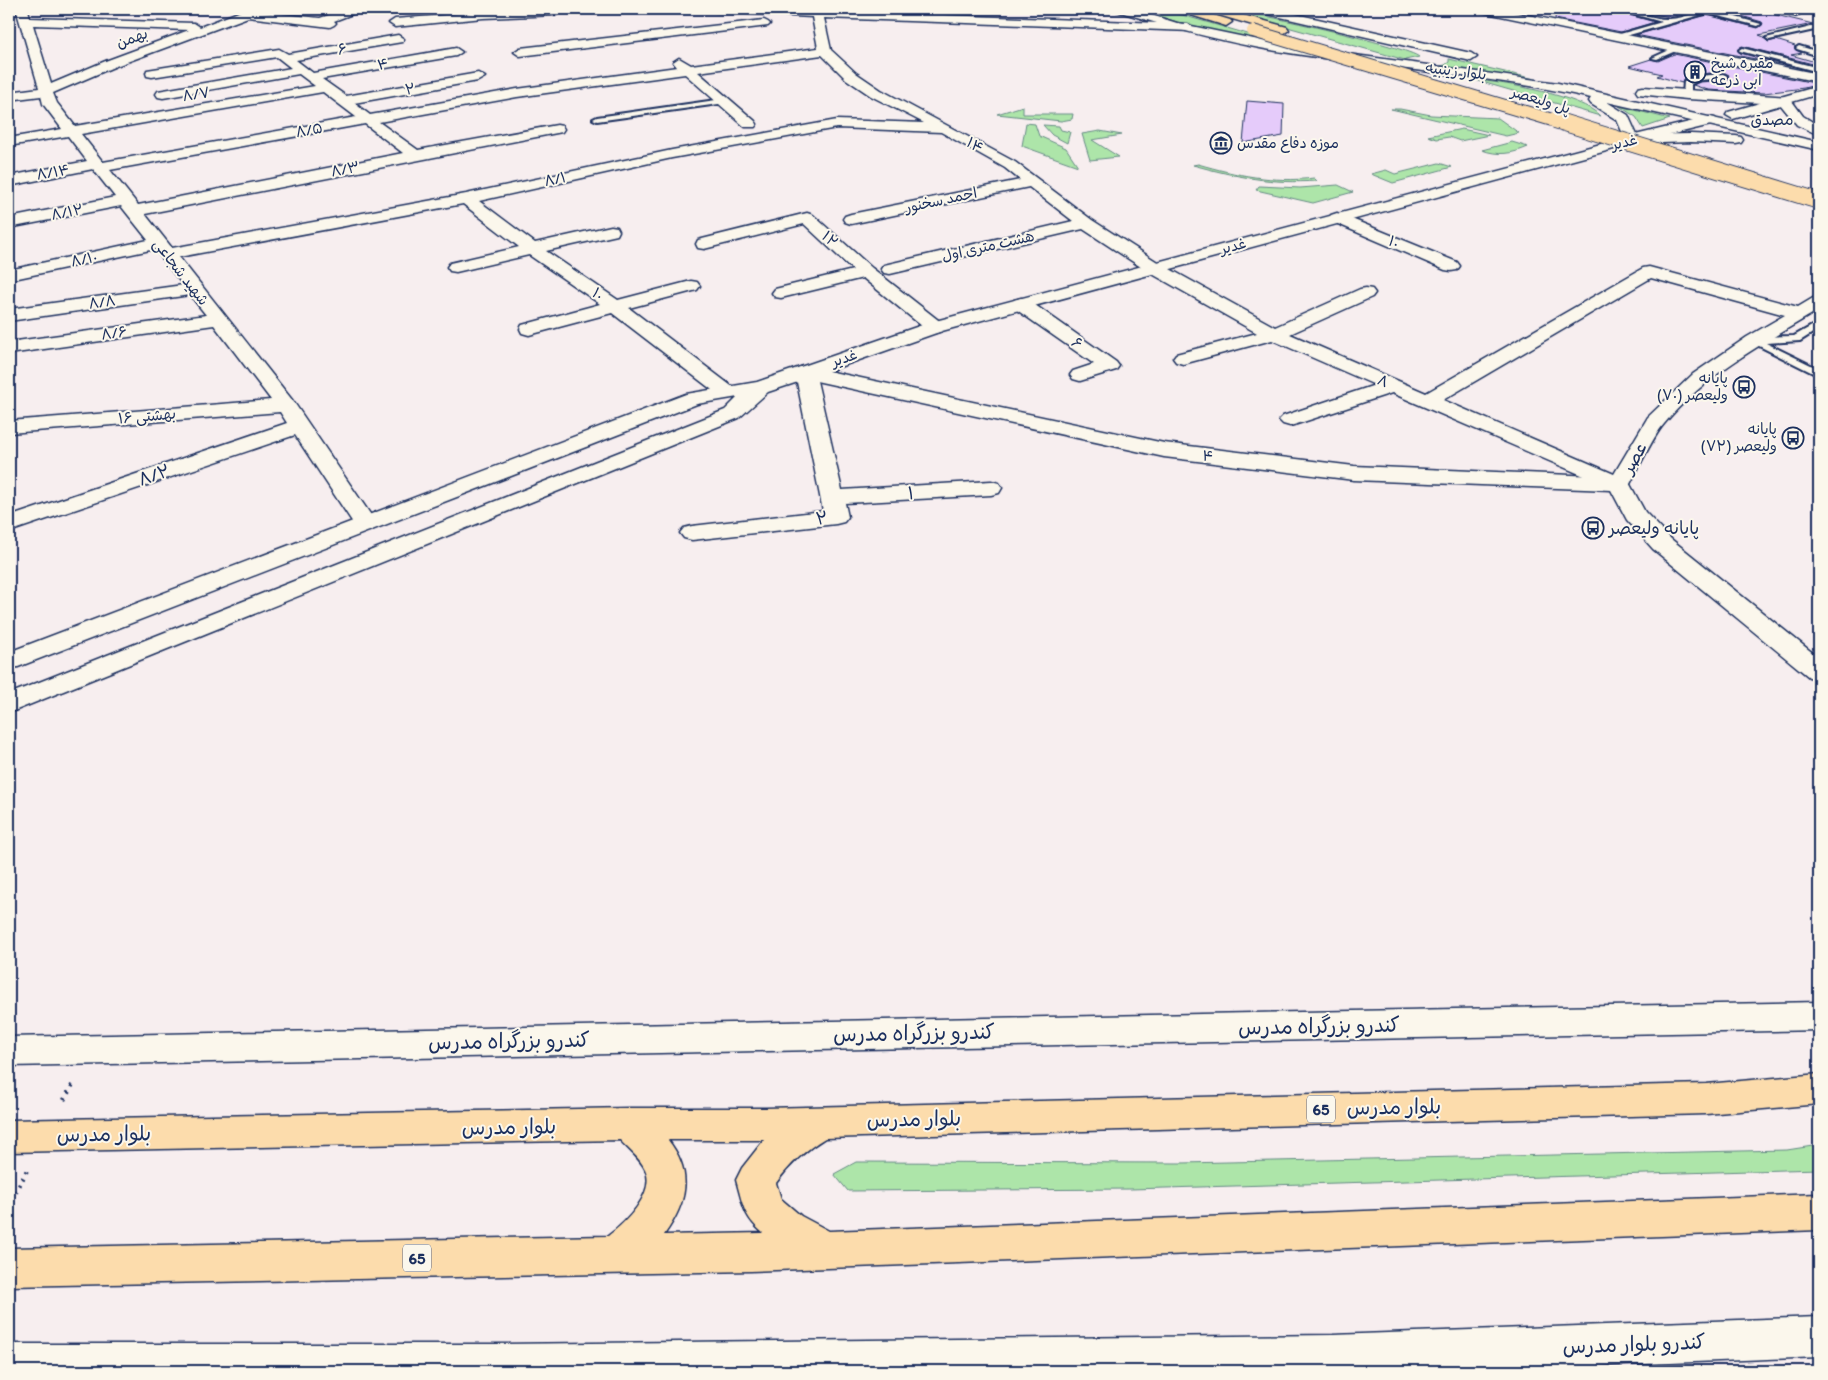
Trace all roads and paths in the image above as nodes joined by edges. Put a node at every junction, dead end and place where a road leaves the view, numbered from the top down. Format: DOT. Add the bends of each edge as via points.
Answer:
graph roads {
  1 [pos="258,9"];
  2 [pos="356,9"];
  3 [pos="716,9"];
  4 [pos="1122,9"];
  5 [pos="1182,9"];
  6 [pos="1208,9"];
  7 [pos="1259,9"];
  8 [pos="1482,9"];
  9 [pos="1582,9"];
  10 [pos="1618,9"];
  11 [pos="1774,9"];
  12 [pos="1711,10"];
  13 [pos="1574,11"];
  14 [pos="485,12"];
  15 [pos="132,13"];
  16 [pos="245,14"];
  17 [pos="552,14"];
  18 [pos="817,14"];
  19 [pos="1796,14"];
  20 [pos="24,15"];
  21 [pos="1668,21"];
  22 [pos="321,22"];
  23 [pos="1069,22"];
  24 [pos="648,23"];
  25 [pos="108,24"];
  26 [pos="680,24"];
  27 [pos="1758,24"];
  28 [pos="208,27"];
  29 [pos="1819,27"];
  30 [pos="1188,28"];
  31 [pos="570,30"];
  32 [pos="304,33"];
  33 [pos="693,33"];
  34 [pos="524,35"];
  35 [pos="656,37"];
  36 [pos="1616,37"];
  37 [pos="1769,38"];
  38 [pos="287,40"];
  39 [pos="33,44"];
  40 [pos="17,45"];
  41 [pos="584,45"];
  42 [pos="1422,46"];
  43 [pos="269,47"];
  44 [pos="1799,48"];
  45 [pos="1676,49"];
  46 [pos="1742,50"];
  47 [pos="535,51"];
  48 [pos="456,52"];
  49 [pos="520,52"];
  50 [pos="825,52"];
  51 [pos="1819,54"];
  52 [pos="597,57"];
  53 [pos="286,58"];
  54 [pos="1655,58"];
  55 [pos="1359,59"];
  56 [pos="1479,59"];
  57 [pos="1508,66"];
  58 [pos="688,70"];
  59 [pos="1819,70"];
  60 [pos="152,73"];
  61 [pos="307,74"];
  62 [pos="42,75"];
  63 [pos="25,76"];
  64 [pos="1723,76"];
  65 [pos="478,77"];
  66 [pos="1819,78"];
  67 [pos="1558,86"];
  68 [pos="1604,87"];
  69 [pos="326,88"];
  70 [pos="1819,92"];
  71 [pos="163,94"];
  72 [pos="1687,95"];
  73 [pos="9,96"];
  74 [pos="48,97"];
  75 [pos="1784,100"];
  76 [pos="343,101"];
  77 [pos="723,101"];
  78 [pos="9,109"];
  79 [pos="1733,115"];
  80 [pos="597,119"];
  81 [pos="368,120"];
  82 [pos="1710,121"];
  83 [pos="750,124"];
  84 [pos="944,128"];
  85 [pos="557,129"];
  86 [pos="72,131"];
  87 [pos="1819,133"];
  88 [pos="1632,140"];
  89 [pos="9,142"];
  90 [pos="1819,146"];
  91 [pos="415,155"];
  92 [pos="99,166"];
  93 [pos="9,181"];
  94 [pos="1031,182"];
  95 [pos="1819,189"];
  96 [pos="466,199"];
  97 [pos="1819,201"];
  98 [pos="130,206"];
  99 [pos="1338,218"];
  100 [pos="851,219"];
  101 [pos="9,223"];
  102 [pos="1086,223"];
  103 [pos="611,231"];
  104 [pos="704,244"];
  105 [pos="164,249"];
  106 [pos="532,249"];
  107 [pos="1451,266"];
  108 [pos="456,267"];
  109 [pos="1153,267"];
  110 [pos="890,269"];
  111 [pos="866,272"];
  112 [pos="9,275"];
  113 [pos="691,286"];
  114 [pos="195,289"];
  115 [pos="780,293"];
  116 [pos="1366,293"];
  117 [pos="1819,302"];
  118 [pos="1021,304"];
  119 [pos="615,306"];
  120 [pos="1800,313"];
  121 [pos="9,315"];
  122 [pos="218,319"];
  123 [pos="1819,325"];
  124 [pos="934,327"];
  125 [pos="529,329"];
  126 [pos="1274,334"];
  127 [pos="1754,341"];
  128 [pos="9,348"];
  129 [pos="1183,358"];
  130 [pos="805,372"];
  131 [pos="1819,372"];
  132 [pos="1080,375"];
  133 [pos="1393,386"];
  134 [pos="761,388"];
  135 [pos="727,392"];
  136 [pos="1428,400"];
  137 [pos="286,405"];
  138 [pos="1290,420"];
  139 [pos="300,426"];
  140 [pos="9,427"];
  141 [pos="1618,484"];
  142 [pos="991,488"];
  143 [pos="831,497"];
  144 [pos="9,504"];
  145 [pos="60,507"];
  146 [pos="365,524"];
  147 [pos="9,525"];
  148 [pos="692,533"];
  149 [pos="9,661"];
  150 [pos="1819,671"];
  151 [pos="9,704"];
  152 [pos="1819,1016"];
  153 [pos="9,1052"];
  154 [pos="1819,1089"];
  155 [pos="823,1122"];
  156 [pos="629,1124"];
  157 [pos="9,1136"];
  158 [pos="1819,1212"];
  159 [pos="824,1249"];
  160 [pos="618,1253"];
  161 [pos="9,1267"];
  162 [pos="1819,1337"];
  163 [pos="1452,1362"];
  164 [pos="1324,1364"];
  165 [pos="9,1365"];
  166 [pos="489,1368"];
  1 -- 16 [label="street, بهمن"];
  2 -- 22 [label="street"];
  3 -- 18 [label="street"];
  4 -- 23 [label="street" via="1117,17 1105,20"];
  4 -- 30 [label="street, بلوار زینبیه"];
  5 -- 97 [label="main road, پل ولیعصر, bridge"];
  6 -- 95 [label="main road, پل ولیعصر"];
  7 -- 42 [label="street, بلوار زینبیه"];
  8 -- 36 [label="street"];
  9 -- 13 [label="lane"];
  10 -- 21 [label="lane"];
  11 -- 19 [label="lane"];
  12 -- 21 [label="lane"];
  12 -- 27 [label="lane"];
  14 -- 17 [label="street, ۶"];
  14 -- 53 [label="street, ۶" via="448,22 396,26"];
  15 -- 25 [label="street"];
  16 -- 22 [label="street"];
  16 -- 28 [label="street, بهمن"];
  18 -- 23 [label="street"];
  18 -- 33 [label="street"];
  18 -- 50 [label="street"];
  20 -- 25 [label="street"];
  20 -- 39 [label="street, شهید شجاعی"];
  21 -- 36 [label="lane"];
  22 -- 32 [label="street" via="330,23"];
  23 -- 30 [label="street"];
  24 -- 35 [label="street"];
  25 -- 28 [label="street"];
  26 -- 33 [label="street"];
  28 -- 74 [label="street, بهمن" via="112,63"];
  29 -- 37 [label="lane"];
  30 -- 55 [label="street, بلوار زینبیه"];
  31 -- 41 [label="street"];
  33 -- 35 [label="street"];
  34 -- 47 [label="street"];
  35 -- 41 [label="street"];
  35 -- 58 [label="street"];
  36 -- 45 [label="street"];
  38 -- 43 [label="street"];
  39 -- 40 [label="street"];
  39 -- 62 [label="street, شهید شجاعی"];
  41 -- 47 [label="street" via="556,54"];
  41 -- 52 [label="street"];
  42 -- 55 [label="street" via="1433,55 1424,61"];
  42 -- 56 [label="street, بلوار زینبیه"];
  44 -- 51 [label="lane"];
  45 -- 54 [label="lane"];
  45 -- 66 [label="street"];
  46 -- 59 [label="lane"];
  47 -- 49 [label="street"];
  48 -- 61 [label="street, ۴"];
  50 -- 58 [label="street, ۸/۵"];
  50 -- 84 [label="street, ۱۴" via="850,76 876,93"];
  53 -- 60 [label="street, ۶" via="279,53"];
  53 -- 61 [label="street"];
  55 -- 67 [label="street, بلوار زینبیه"];
  57 -- 68 [label="street, بلوار زینبیه"];
  58 -- 77 [label="street"];
  58 -- 81 [label="street, ۸/۵" via="517,93"];
  61 -- 69 [label="street"];
  61 -- 71 [label="street, ۴"];
  62 -- 63 [label="street"];
  62 -- 74 [label="street, شهید شجاعی"];
  64 -- 72 [label="lane" via="1687,83"];
  65 -- 76 [label="street, ۲"];
  67 -- 82 [label="street, بلوار زینبیه"];
  67 -- 88 [label="street" via="1618,113"];
  68 -- 72 [label="street"];
  68 -- 79 [label="street, بلوار زینبیه"];
  69 -- 76 [label="street"];
  69 -- 86 [label="street, ۸/۷"];
  70 -- 75 [label="street, غدیر"];
  72 -- 75 [label="street"];
  73 -- 74 [label="street"];
  74 -- 78 [label="street"];
  74 -- 86 [label="street, شهید شجاعی"];
  75 -- 79 [label="street, غدیر"];
  75 -- 87 [label="street" via="1801,124"];
  76 -- 81 [label="street"];
  77 -- 80 [label="lane"];
  77 -- 83 [label="street"];
  79 -- 82 [label="street, غدیر"];
  79 -- 87 [label="street, بلوار زینبیه"];
  81 -- 91 [label="street"];
  81 -- 92 [label="street, ۸/۵"];
  82 -- 88 [label="street, غدیر"];
  82 -- 90 [label="street, بلوار زینبیه"];
  84 -- 94 [label="street, ۱۴" via="1010,165"];
  84 -- 96 [label="street, ۸/۱" via="837,124 672,154"];
  85 -- 91 [label="street, ۸/۳"];
  86 -- 89 [label="street, ۸/۷"];
  86 -- 92 [label="street, شهید شجاعی"];
  88 -- 90 [label="street" via="1691,138"];
  88 -- 99 [label="street, غدیر"];
  91 -- 98 [label="street, ۸/۳"];
  92 -- 93 [label="street, ۸/۱۴"];
  92 -- 98 [label="street, شهید شجاعی"];
  94 -- 100 [label="street, احمد سخنور"];
  94 -- 102 [label="street, ۱۴"];
  96 -- 105 [label="street, ۸/۱"];
  96 -- 106 [label="street, ۱۰"];
  98 -- 101 [label="street, ۸/۱۲"];
  98 -- 105 [label="street, شهید شجاعی"];
  99 -- 107 [label="street, ۱۰"];
  99 -- 109 [label="street, غدیر"];
  102 -- 109 [label="street, ۱۴"];
  102 -- 110 [label="street, هشت متری اول"];
  103 -- 106 [label="street"];
  104 -- 111 [label="street, ۱۲" via="807,218"];
  105 -- 112 [label="street, ۸/۱۰"];
  105 -- 114 [label="street, شهید شجاعی"];
  106 -- 108 [label="street"];
  106 -- 119 [label="street, ۱۰"];
  109 -- 118 [label="street, غدیر"];
  109 -- 126 [label="street, ۸"];
  111 -- 115 [label="street"];
  111 -- 124 [label="street, ۱۲"];
  113 -- 119 [label="street"];
  114 -- 121 [label="street, ۸/۸"];
  114 -- 122 [label="street, شهید شجاعی"];
  116 -- 126 [label="street"];
  117 -- 120 [label="street, عصر"];
  118 -- 124 [label="street, غدیر"];
  118 -- 132 [label="street, ۶" via="1109,366"];
  119 -- 125 [label="street"];
  119 -- 135 [label="street, ۱۰"];
  120 -- 127 [label="street, عصر"];
  120 -- 136 [label="street" via="1649,272"];
  122 -- 128 [label="street, ۸/۶"];
  122 -- 137 [label="street, شهید شجاعی"];
  123 -- 127 [label="lane" via="1796,339"];
  124 -- 130 [label="street, غدیر"];
  126 -- 129 [label="street"];
  126 -- 133 [label="street, ۸"];
  127 -- 131 [label="lane"];
  127 -- 141 [label="street, عصر" via="1700,378 1655,421"];
  130 -- 134 [label="street, غدیر"];
  130 -- 141 [label="street, ۴" via="1164,450 1354,473"];
  130 -- 143 [label="street, ۲"];
  133 -- 136 [label="street, ۸"];
  133 -- 138 [label="street"];
  134 -- 135 [label="street"];
  134 -- 151 [label="street" via="732,414"];
  135 -- 146 [label="street" via="693,398"];
  136 -- 141 [label="street, ۸"];
  137 -- 139 [label="street, شهید شجاعی"];
  137 -- 140 [label="street, ۱۶ بهشتی"];
  139 -- 145 [label="street, ۸/۲"];
  139 -- 146 [label="street, شهید شجاعی"];
  141 -- 150 [label="street, عصر" via="1635,515 1662,544"];
  142 -- 143 [label="street, ۱"];
  143 -- 148 [label="street, ۲" via="836,517"];
  144 -- 145 [label="street"];
  145 -- 147 [label="street, ۸/۲"];
  146 -- 149 [label="street"];
  152 -- 153 [label="street, کندرو بزرگراه مدرس"];
  154 -- 155 [label="main road, بلوار مدرس / 65" via="1706,1100"];
  155 -- 156 [label="main road, بلوار مدرس / 65"];
  155 -- 159 [label="main road" via="798,1135 774,1154 756,1180 764,1209 787,1229"];
  156 -- 157 [label="main road, بلوار مدرس / 65"];
  156 -- 160 [label="main road" via="654,1150 665,1168 667,1182 659,1210 641,1235"];
  158 -- 159 [label="main road, 65"];
  159 -- 160 [label="main road, 65"];
  160 -- 161 [label="main road, 65"];
  162 -- 163 [label="street, کندرو بلوار مدرس"];
  163 -- 164 [label="street, کندرو بلوار مدرس"];
  164 -- 166 [label="street, کندرو بلوار مدرس"];
  165 -- 166 [label="street, کندرو بلوار مدرس"];
}
